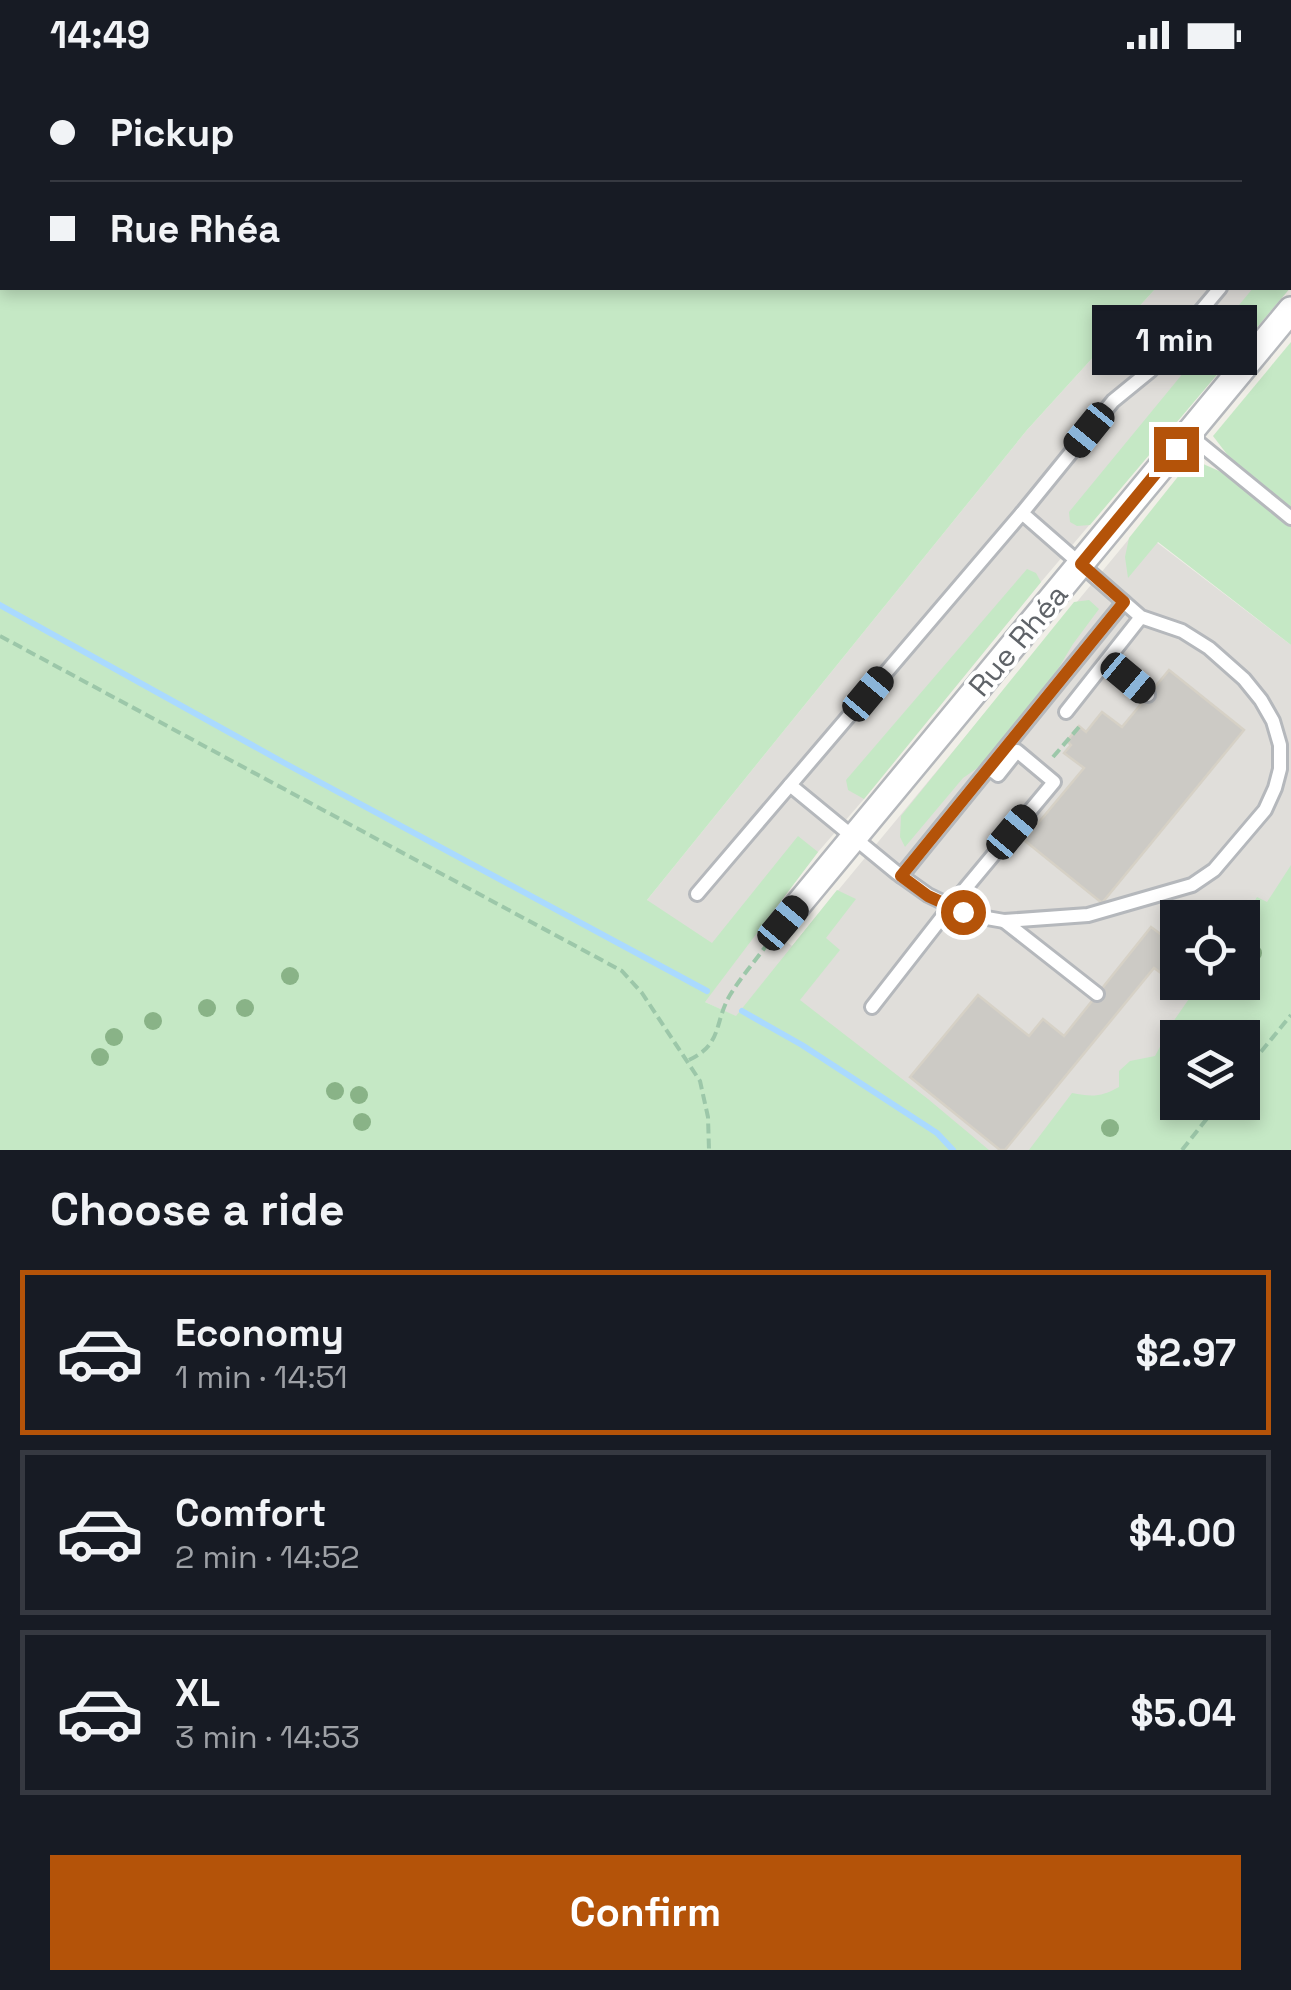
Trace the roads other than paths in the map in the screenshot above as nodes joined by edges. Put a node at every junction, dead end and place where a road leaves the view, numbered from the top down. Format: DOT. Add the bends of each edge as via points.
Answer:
graph roads {
  1 [pos="1218,290"];
  2 [pos="1291,310"];
  3 [pos="1188,434"];
  4 [pos="1022,513"];
  5 [pos="1291,518"];
  6 [pos="1081,564"];
  7 [pos="1124,602"];
  8 [pos="1141,617"];
  9 [pos="1107,661"];
  10 [pos="1148,695"];
  11 [pos="1066,712"];
  12 [pos="989,768"];
  13 [pos="790,785"];
  14 [pos="855,837"];
  15 [pos="901,876"];
  16 [pos="697,894"];
  17 [pos="950,906"];
  18 [pos="1004,921"];
  19 [pos="783,923"];
  20 [pos="1097,994"];
  21 [pos="872,1007"];
  1 -- 4 [label="lane" via="1151,370 1112,401"];
  2 -- 3 [label="street, Rue Rhéa"];
  3 -- 5 [label="lane"];
  3 -- 6 [label="street, Rue Rhéa"];
  4 -- 6 [label="lane"];
  4 -- 13 [label="lane"];
  6 -- 7 [label="lane"];
  6 -- 14 [label="street, Rue Rhéa"];
  7 -- 8 [label="lane"];
  7 -- 12 [label="lane"];
  8 -- 9 [label="lane"];
  8 -- 18 [label="lane" via="1208,648 1261,700 1280,746 1275,788 1214,870 1192,885 1088,915"];
  9 -- 10 [label="lane"];
  9 -- 11 [label="lane"];
  12 -- 15 [label="lane"];
  12 -- 17 [label="lane" via="998,775 1018,752 1054,782"];
  13 -- 14 [label="lane"];
  13 -- 16 [label="lane"];
  14 -- 15 [label="lane"];
  14 -- 19 [label="street, Rue Rhéa"];
  15 -- 17 [label="lane"];
  17 -- 18 [label="lane"];
  17 -- 21 [label="lane"];
  18 -- 20 [label="lane"];
}
